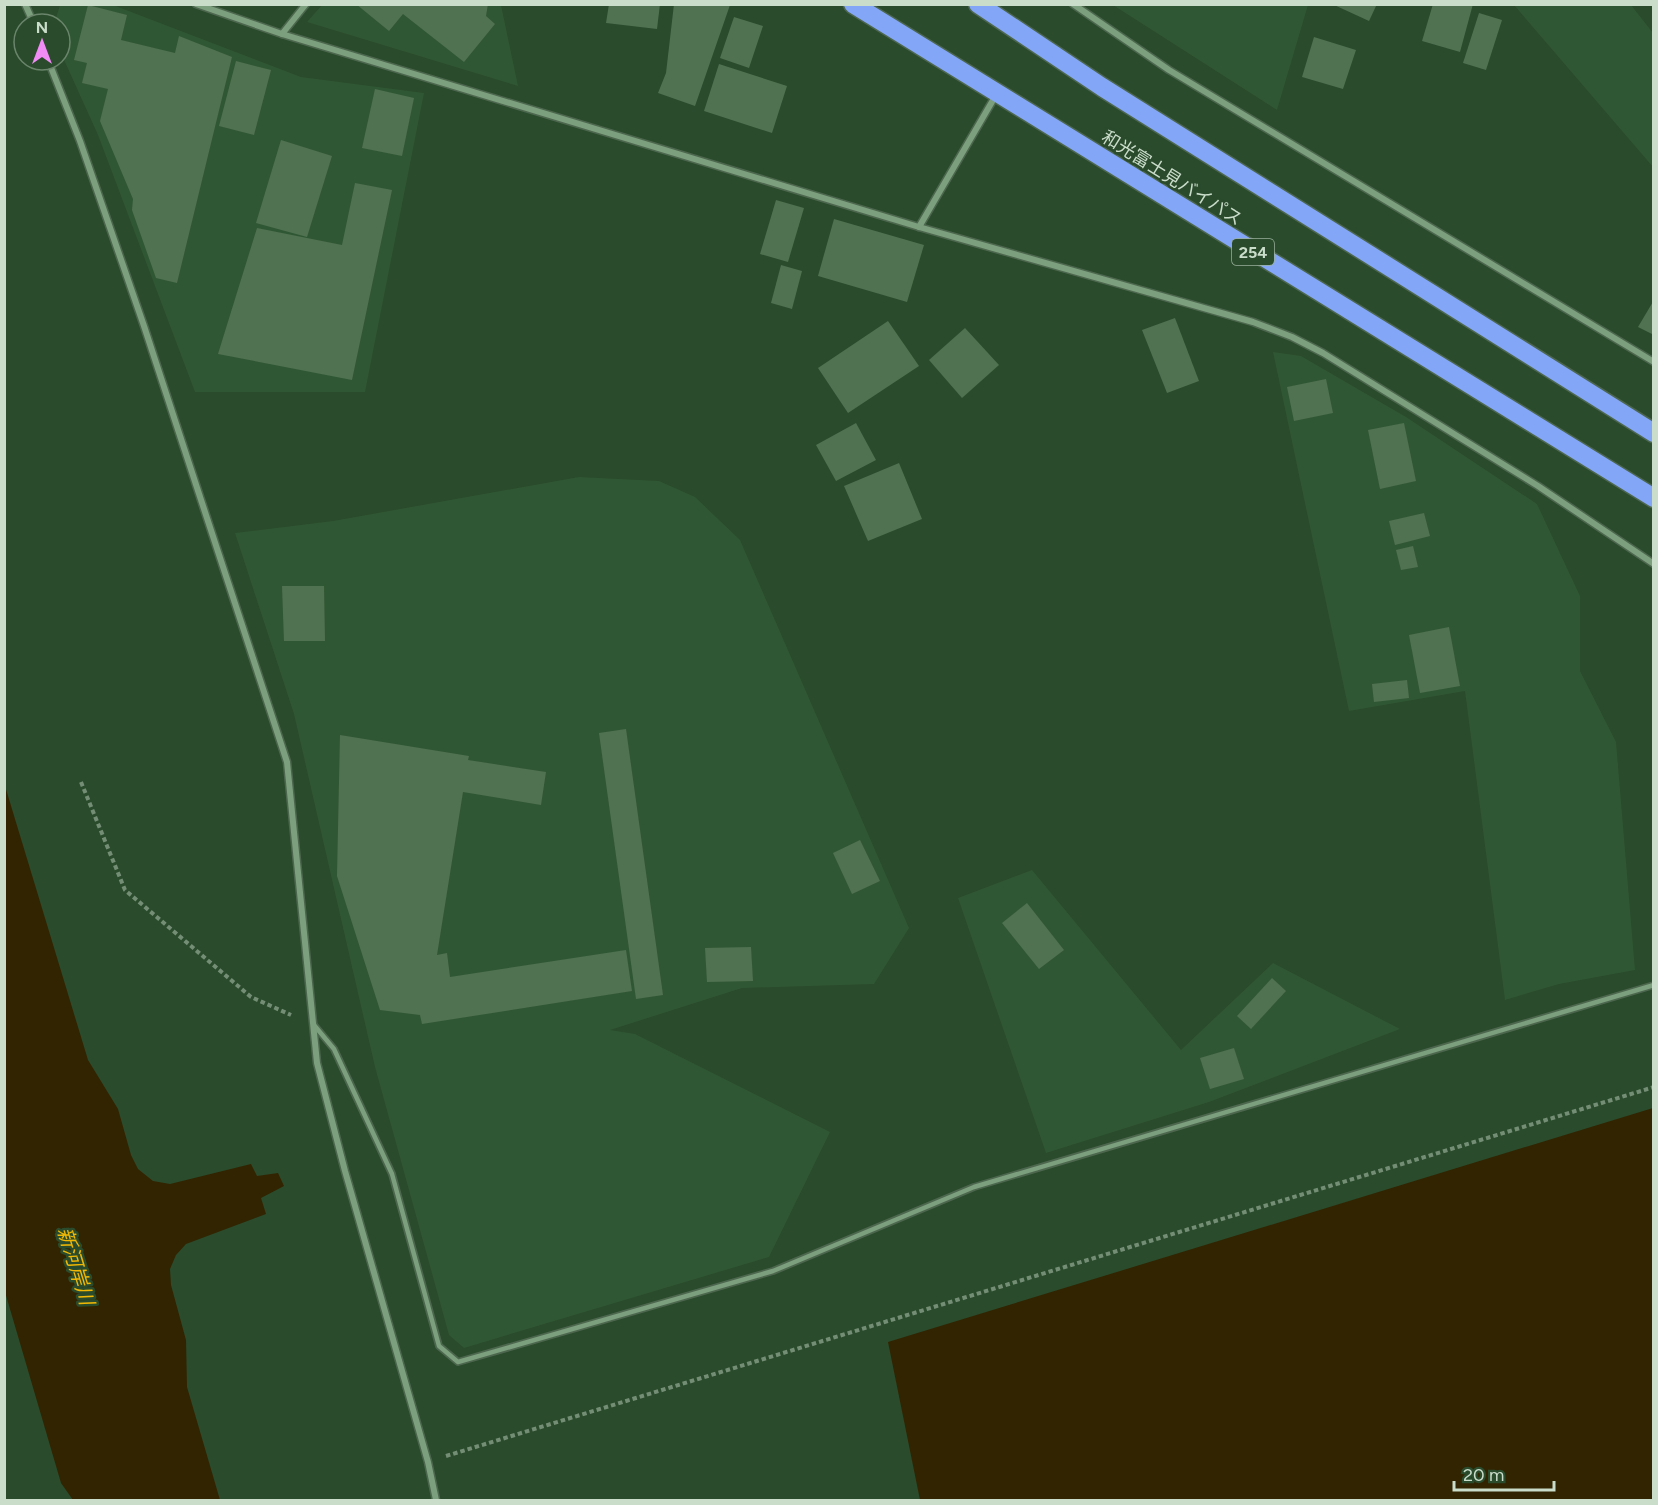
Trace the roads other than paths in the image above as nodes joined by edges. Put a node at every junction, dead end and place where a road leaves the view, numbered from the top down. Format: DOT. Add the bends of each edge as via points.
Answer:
graph roads {
  1 [pos="196,4"];
  2 [pos="306,4"];
  3 [pos="853,4"];
  4 [pos="978,4"];
  5 [pos="1072,4"];
  6 [pos="282,34"];
  7 [pos="53,72"];
  8 [pos="996,94"];
  9 [pos="919,226"];
  10 [pos="1653,362"];
  11 [pos="1653,433"];
  12 [pos="1653,498"];
  13 [pos="1653,564"];
  14 [pos="1653,985"];
  15 [pos="314,1025"];
  16 [pos="436,1500"];
  1 -- 6 [label="street"];
  2 -- 6 [label="street"];
  3 -- 8 [label="highway, 和光富士見バイパス / 254"];
  4 -- 11 [label="highway" via="1102,87"];
  5 -- 10 [label="street" via="1169,70"];
  6 -- 9 [label="street"];
  7 -- 15 [label="street" via="144,326 287,762"];
  8 -- 9 [label="street"];
  8 -- 12 [label="highway, 和光富士見バイパス / 254"];
  9 -- 13 [label="street" via="1253,322 1292,337 1538,486"];
  14 -- 15 [label="lane" via="974,1188 773,1270 458,1362 439,1346 392,1174 334,1049"];
  15 -- 16 [label="street" via="317,1063"];
}
